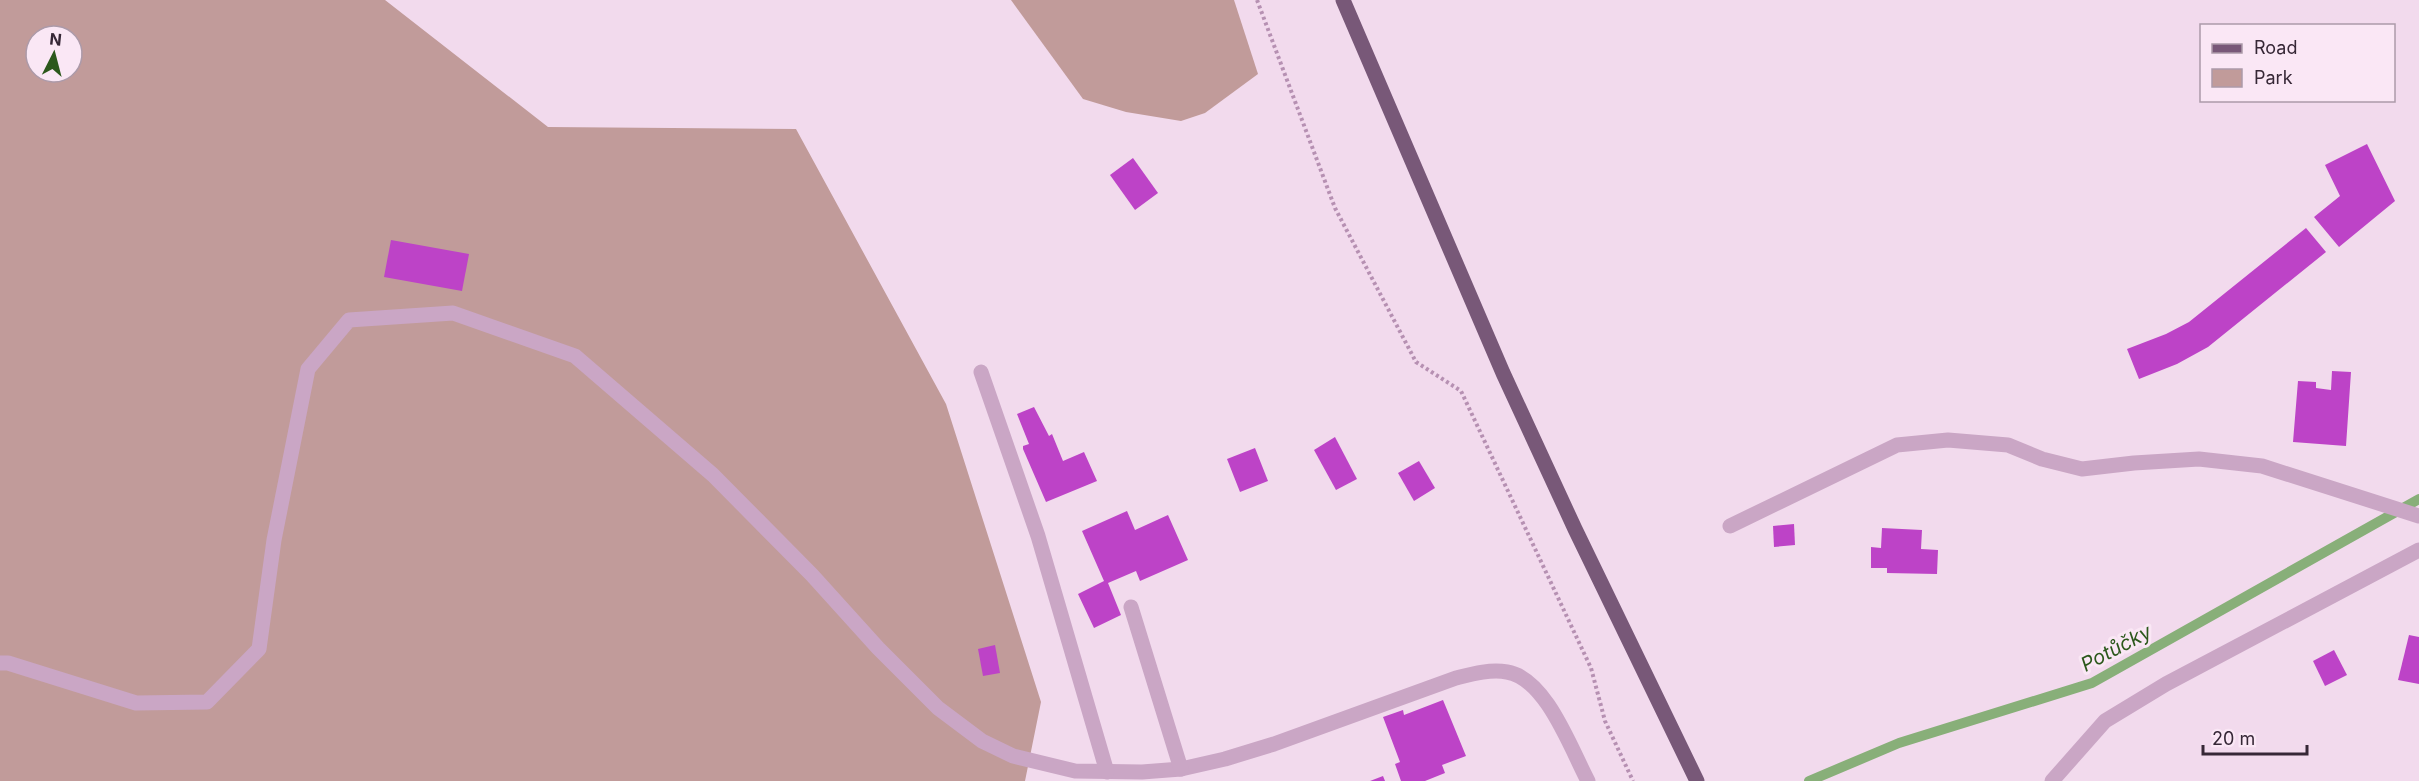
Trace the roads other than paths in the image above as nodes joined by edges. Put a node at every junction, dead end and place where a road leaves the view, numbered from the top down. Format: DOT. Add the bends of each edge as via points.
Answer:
graph roads {
  1 [pos="1343,0"];
  2 [pos="981,372"];
  3 [pos="2419,516"];
  4 [pos="1730,526"];
  5 [pos="2419,550"];
  6 [pos="1131,607"];
  7 [pos="0,663"];
  8 [pos="1181,769"];
  9 [pos="1107,772"];
  10 [pos="1588,781"];
  11 [pos="1697,781"];
  12 [pos="2052,781"];
  1 -- 11 [label="main road" via="1503,373"];
  2 -- 9 [label="street" via="1038,536"];
  3 -- 4 [label="street" via="2262,466 2199,459 2082,469 2008,445 1948,440 1897,445"];
  5 -- 12 [label="street" via="2166,684 2105,721"];
  6 -- 8 [label="street"];
  7 -- 9 [label="street" via="136,703 207,702 259,649 274,540 308,369 349,320 453,313 575,356 713,475 938,708 982,741 1044,765"];
  8 -- 9 [label="street"];
  8 -- 10 [label="street" via="1274,744 1456,678 1508,672 1525,678 1541,693"];
}
